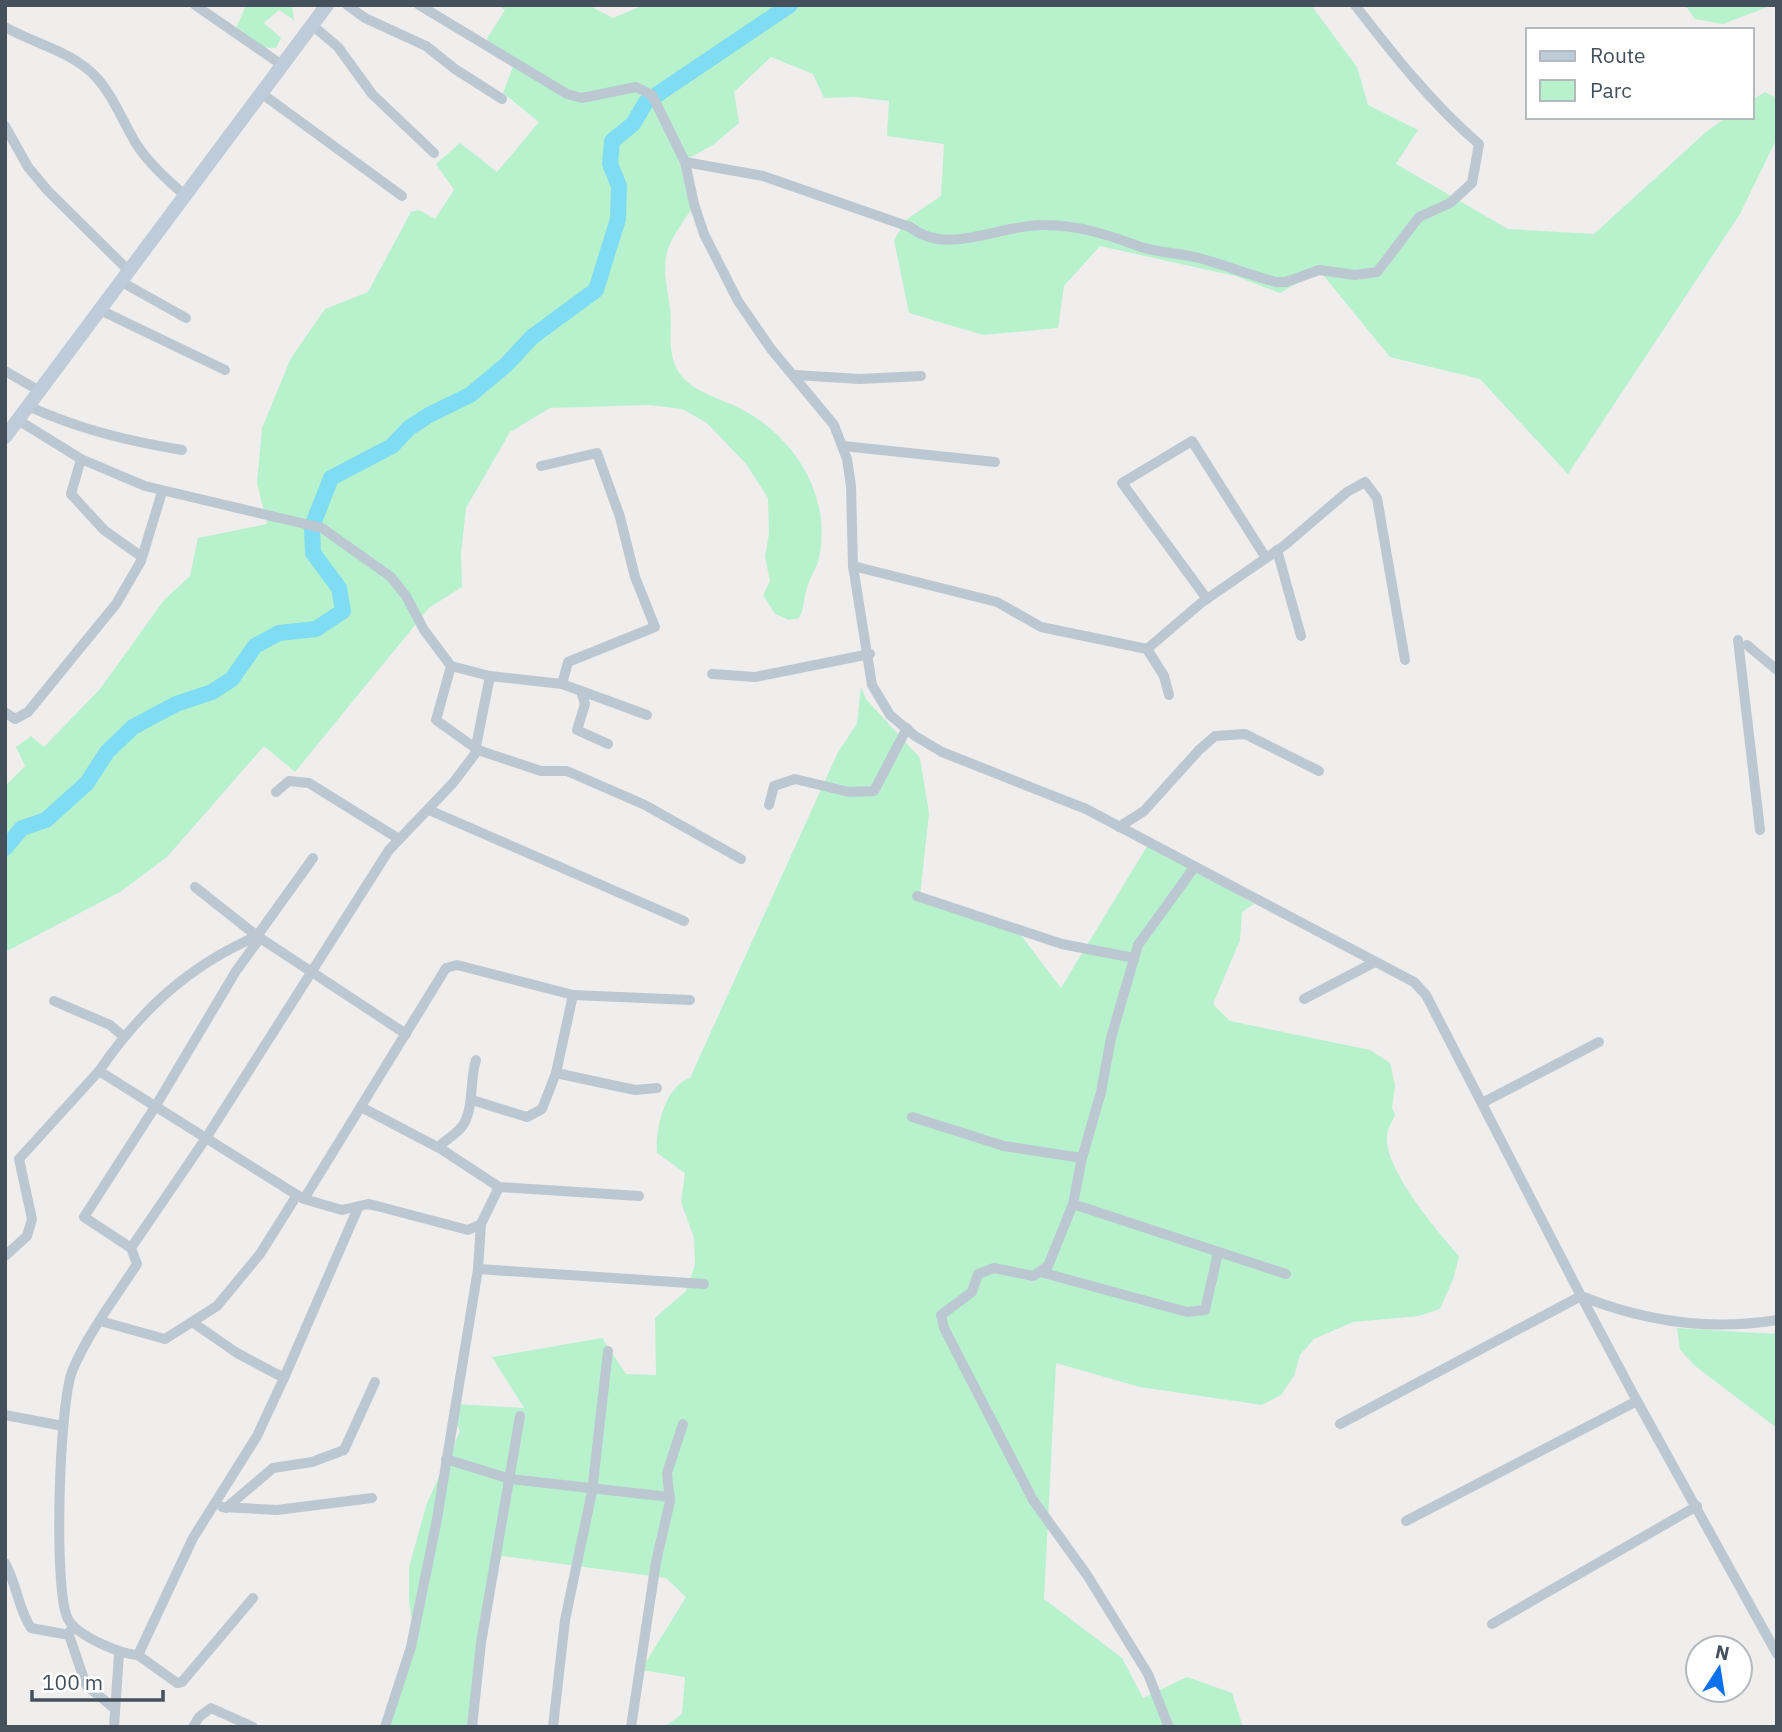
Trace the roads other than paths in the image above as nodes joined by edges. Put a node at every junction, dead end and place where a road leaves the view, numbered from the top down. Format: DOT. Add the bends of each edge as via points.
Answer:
graph roads {
  1 [pos="195,5"];
  2 [pos="327,5"];
  3 [pos="347,5"];
  4 [pos="419,5"];
  5 [pos="1355,5"];
  6 [pos="312,25"];
  7 [pos="5,27"];
  8 [pos="282,65"];
  9 [pos="261,93"];
  10 [pos="502,99"];
  11 [pos="5,126"];
  12 [pos="434,153"];
  13 [pos="685,162"];
  14 [pos="402,195"];
  15 [pos="186,196"];
  16 [pos="124,276"];
  17 [pos="99,309"];
  18 [pos="186,318"];
  19 [pos="225,370"];
  20 [pos="5,371"];
  21 [pos="795,375"];
  22 [pos="921,376"];
  23 [pos="38,390"];
  24 [pos="28,406"];
  25 [pos="18,419"];
  26 [pos="5,437"];
  27 [pos="843,446"];
  28 [pos="182,450"];
  29 [pos="81,459"];
  30 [pos="995,462"];
  31 [pos="541,466"];
  32 [pos="162,492"];
  33 [pos="1278,550"];
  34 [pos="142,557"];
  35 [pos="1266,558"];
  36 [pos="853,566"];
  37 [pos="1207,599"];
  38 [pos="1301,636"];
  39 [pos="1147,649"];
  40 [pos="870,654"];
  41 [pos="1405,660"];
  42 [pos="451,666"];
  43 [pos="1777,670"];
  44 [pos="712,674"];
  45 [pos="490,676"];
  46 [pos="562,684"];
  47 [pos="581,691"];
  48 [pos="1169,695"];
  49 [pos="5,712"];
  50 [pos="647,715"];
  51 [pos="907,728"];
  52 [pos="608,744"];
  53 [pos="478,750"];
  54 [pos="1319,771"];
  55 [pos="276,792"];
  56 [pos="769,805"];
  57 [pos="429,810"];
  58 [pos="1119,827"];
  59 [pos="1760,830"];
  60 [pos="399,839"];
  61 [pos="313,858"];
  62 [pos="741,859"];
  63 [pos="1194,869"];
  64 [pos="195,887"];
  65 [pos="917,896"];
  66 [pos="684,921"];
  67 [pos="258,937"];
  68 [pos="1134,958"];
  69 [pos="1375,962"];
  70 [pos="310,973"];
  71 [pos="573,995"];
  72 [pos="1304,999"];
  73 [pos="690,1000"];
  74 [pos="54,1001"];
  75 [pos="406,1034"];
  76 [pos="122,1037"];
  77 [pos="1599,1042"];
  78 [pos="476,1060"];
  79 [pos="99,1071"];
  80 [pos="556,1073"];
  81 [pos="657,1088"];
  82 [pos="472,1100"];
  83 [pos="1482,1103"];
  84 [pos="155,1107"];
  85 [pos="361,1107"];
  86 [pos="912,1117"];
  87 [pos="206,1138"];
  88 [pos="438,1147"];
  89 [pos="1082,1158"];
  90 [pos="499,1187"];
  91 [pos="639,1196"];
  92 [pos="301,1197"];
  93 [pos="1073,1204"];
  94 [pos="358,1208"];
  95 [pos="481,1224"];
  96 [pos="131,1248"];
  97 [pos="1219,1253"];
  98 [pos="5,1256"];
  99 [pos="478,1269"];
  100 [pos="1040,1272"];
  101 [pos="1286,1274"];
  102 [pos="704,1284"];
  103 [pos="1581,1296"];
  104 [pos="1777,1320"];
  105 [pos="100,1321"];
  106 [pos="192,1322"];
  107 [pos="608,1351"];
  108 [pos="284,1378"];
  109 [pos="375,1382"];
  110 [pos="1637,1401"];
  111 [pos="5,1415"];
  112 [pos="520,1416"];
  113 [pos="683,1424"];
  114 [pos="1340,1424"];
  115 [pos="63,1426"];
  116 [pos="446,1459"];
  117 [pos="510,1479"];
  118 [pos="593,1486"];
  119 [pos="670,1497"];
  120 [pos="372,1498"];
  121 [pos="1697,1506"];
  122 [pos="213,1507"];
  123 [pos="226,1507"];
  124 [pos="1406,1521"];
  125 [pos="5,1563"];
  126 [pos="253,1598"];
  127 [pos="1492,1624"];
  128 [pos="71,1630"];
  129 [pos="119,1654"];
  130 [pos="1777,1654"];
  131 [pos="138,1655"];
  132 [pos="115,1709"];
  133 [pos="114,1727"];
  134 [pos="193,1727"];
  135 [pos="253,1727"];
  136 [pos="385,1727"];
  137 [pos="472,1727"];
  138 [pos="553,1727"];
  139 [pos="631,1727"];
  140 [pos="1166,1727"];
  1 -- 8 [label="street"];
  2 -- 6 [label="main road"];
  3 -- 10 [label="street" via="426,46"];
  4 -- 13 [label="street" via="574,97 636,87 645,90 664,116"];
  5 -- 13 [label="street" via="1392,53 1479,144 1472,183 1450,203 1419,216 1377,272 1355,275 1319,270 1276,282 1069,224 943,241 763,176"];
  6 -- 8 [label="main road"];
  6 -- 12 [label="street" via="338,47 372,94"];
  7 -- 15 [label="street" via="93,74 138,148"];
  8 -- 9 [label="main road"];
  9 -- 14 [label="street"];
  9 -- 15 [label="main road"];
  11 -- 16 [label="street" via="28,167"];
  13 -- 21 [label="street" via="694,204 718,263 749,318"];
  15 -- 16 [label="main road"];
  16 -- 17 [label="main road"];
  16 -- 18 [label="street"];
  17 -- 19 [label="street"];
  17 -- 23 [label="main road"];
  20 -- 23 [label="street"];
  21 -- 22 [label="street"];
  21 -- 27 [label="street" via="826,412"];
  23 -- 24 [label="main road"];
  24 -- 25 [label="main road"];
  24 -- 28 [label="street" via="81,428"];
  25 -- 26 [label="main road"];
  25 -- 29 [label="street"];
  27 -- 30 [label="street"];
  27 -- 36 [label="street" via="851,486"];
  29 -- 32 [label="street"];
  29 -- 34 [label="street" via="71,494 104,530"];
  31 -- 46 [label="street" via="597,453 655,626 568,662"];
  32 -- 34 [label="street"];
  32 -- 42 [label="street" via="322,528 391,577"];
  33 -- 35 [label="street"];
  33 -- 38 [label="street"];
  33 -- 41 [label="street" via="1365,482 1377,498"];
  34 -- 49 [label="street" via="116,604 38,702 19,719"];
  35 -- 37 [label="street"];
  35 -- 37 [label="street" via="1192,441 1122,483"];
  36 -- 39 [label="street" via="997,602 1041,627"];
  36 -- 40 [label="street"];
  37 -- 39 [label="street"];
  39 -- 48 [label="street" via="1164,676"];
  40 -- 44 [label="street" via="755,677"];
  40 -- 51 [label="street" via="872,685 883,707"];
  42 -- 45 [label="street"];
  42 -- 53 [label="street" via="436,720"];
  43 -- 59 [label="street" via="1742,643"];
  45 -- 46 [label="street"];
  45 -- 53 [label="street"];
  46 -- 47 [label="street"];
  47 -- 50 [label="street"];
  47 -- 52 [label="street" via="585,704 578,730"];
  51 -- 56 [label="street" via="874,791 849,792 795,779 774,786"];
  51 -- 58 [label="street" via="942,752 1086,809"];
  53 -- 57 [label="street"];
  53 -- 62 [label="street" via="541,771 567,771 645,805"];
  54 -- 58 [label="street" via="1245,734 1216,736 1144,811"];
  55 -- 60 [label="street" via="289,781 309,783"];
  57 -- 60 [label="street"];
  57 -- 66 [label="street"];
  58 -- 63 [label="street"];
  60 -- 70 [label="street"];
  61 -- 67 [label="street"];
  63 -- 68 [label="street" via="1138,945"];
  63 -- 69 [label="street"];
  64 -- 67 [label="street"];
  65 -- 68 [label="street" via="1062,944"];
  67 -- 70 [label="street"];
  67 -- 76 [label="street" via="180,982"];
  67 -- 84 [label="street"];
  68 -- 89 [label="street"];
  69 -- 72 [label="street"];
  69 -- 83 [label="street" via="1413,982 1426,995"];
  70 -- 75 [label="street"];
  70 -- 87 [label="street"];
  71 -- 73 [label="street"];
  71 -- 75 [label="street" via="452,965"];
  71 -- 80 [label="street"];
  74 -- 76 [label="street" via="110,1025"];
  75 -- 85 [label="street"];
  76 -- 79 [label="street"];
  77 -- 83 [label="street"];
  78 -- 82 [label="street" via="470,1078"];
  79 -- 84 [label="street"];
  79 -- 98 [label="street" via="19,1159 32,1219 27,1236"];
  80 -- 81 [label="street" via="635,1090"];
  80 -- 82 [label="street" via="542,1109 534,1115"];
  82 -- 88 [label="street" via="462,1127"];
  83 -- 103 [label="street"];
  84 -- 87 [label="street"];
  84 -- 96 [label="street" via="84,1218"];
  85 -- 88 [label="street"];
  85 -- 92 [label="street"];
  86 -- 89 [label="street" via="1004,1146"];
  87 -- 92 [label="street"];
  87 -- 96 [label="street"];
  88 -- 90 [label="street"];
  89 -- 93 [label="street"];
  90 -- 91 [label="street"];
  90 -- 95 [label="street"];
  92 -- 94 [label="street" via="342,1210"];
  92 -- 106 [label="street" via="230,1290 212,1310"];
  93 -- 97 [label="street"];
  93 -- 100 [label="street" via="1048,1266"];
  94 -- 95 [label="street" via="377,1206 468,1230"];
  94 -- 108 [label="street"];
  95 -- 99 [label="street"];
  96 -- 105 [label="street" via="137,1264"];
  97 -- 100 [label="street" via="1205,1310 1188,1312"];
  97 -- 101 [label="street"];
  99 -- 102 [label="street"];
  99 -- 116 [label="street"];
  100 -- 140 [label="street" via="1033,1276 994,1268 978,1274 972,1292 941,1315 944,1328 1033,1500 1087,1575 1148,1674"];
  103 -- 104 [label="street" via="1615,1310 1666,1321 1730,1325"];
  103 -- 110 [label="street"];
  103 -- 114 [label="street"];
  105 -- 106 [label="street" via="165,1339"];
  105 -- 115 [label="street" via="72,1370"];
  106 -- 108 [label="street"];
  107 -- 118 [label="street"];
  108 -- 122 [label="street" via="257,1436"];
  109 -- 123 [label="street" via="344,1450 312,1462 272,1468"];
  110 -- 121 [label="street"];
  110 -- 124 [label="street"];
  111 -- 115 [label="street"];
  112 -- 117 [label="street"];
  113 -- 119 [label="street" via="667,1473"];
  115 -- 128 [label="street" via="58,1552"];
  116 -- 117 [label="street"];
  116 -- 136 [label="street" via="411,1647"];
  117 -- 118 [label="street"];
  117 -- 137 [label="street" via="481,1643"];
  118 -- 119 [label="street"];
  118 -- 138 [label="street" via="565,1620"];
  119 -- 139 [label="street"];
  120 -- 123 [label="street" via="277,1510"];
  121 -- 127 [label="street"];
  121 -- 130 [label="street"];
  122 -- 123 [label="street"];
  122 -- 131 [label="street" via="193,1538"];
  125 -- 128 [label="street" via="31,1628"];
  126 -- 131 [label="street" via="182,1682"];
  128 -- 129 [label="street"];
  128 -- 132 [label="street" via="84,1681"];
  129 -- 131 [label="street"];
  129 -- 132 [label="street"];
  132 -- 133 [label="street"];
  134 -- 135 [label="street" via="211,1708"];
}
